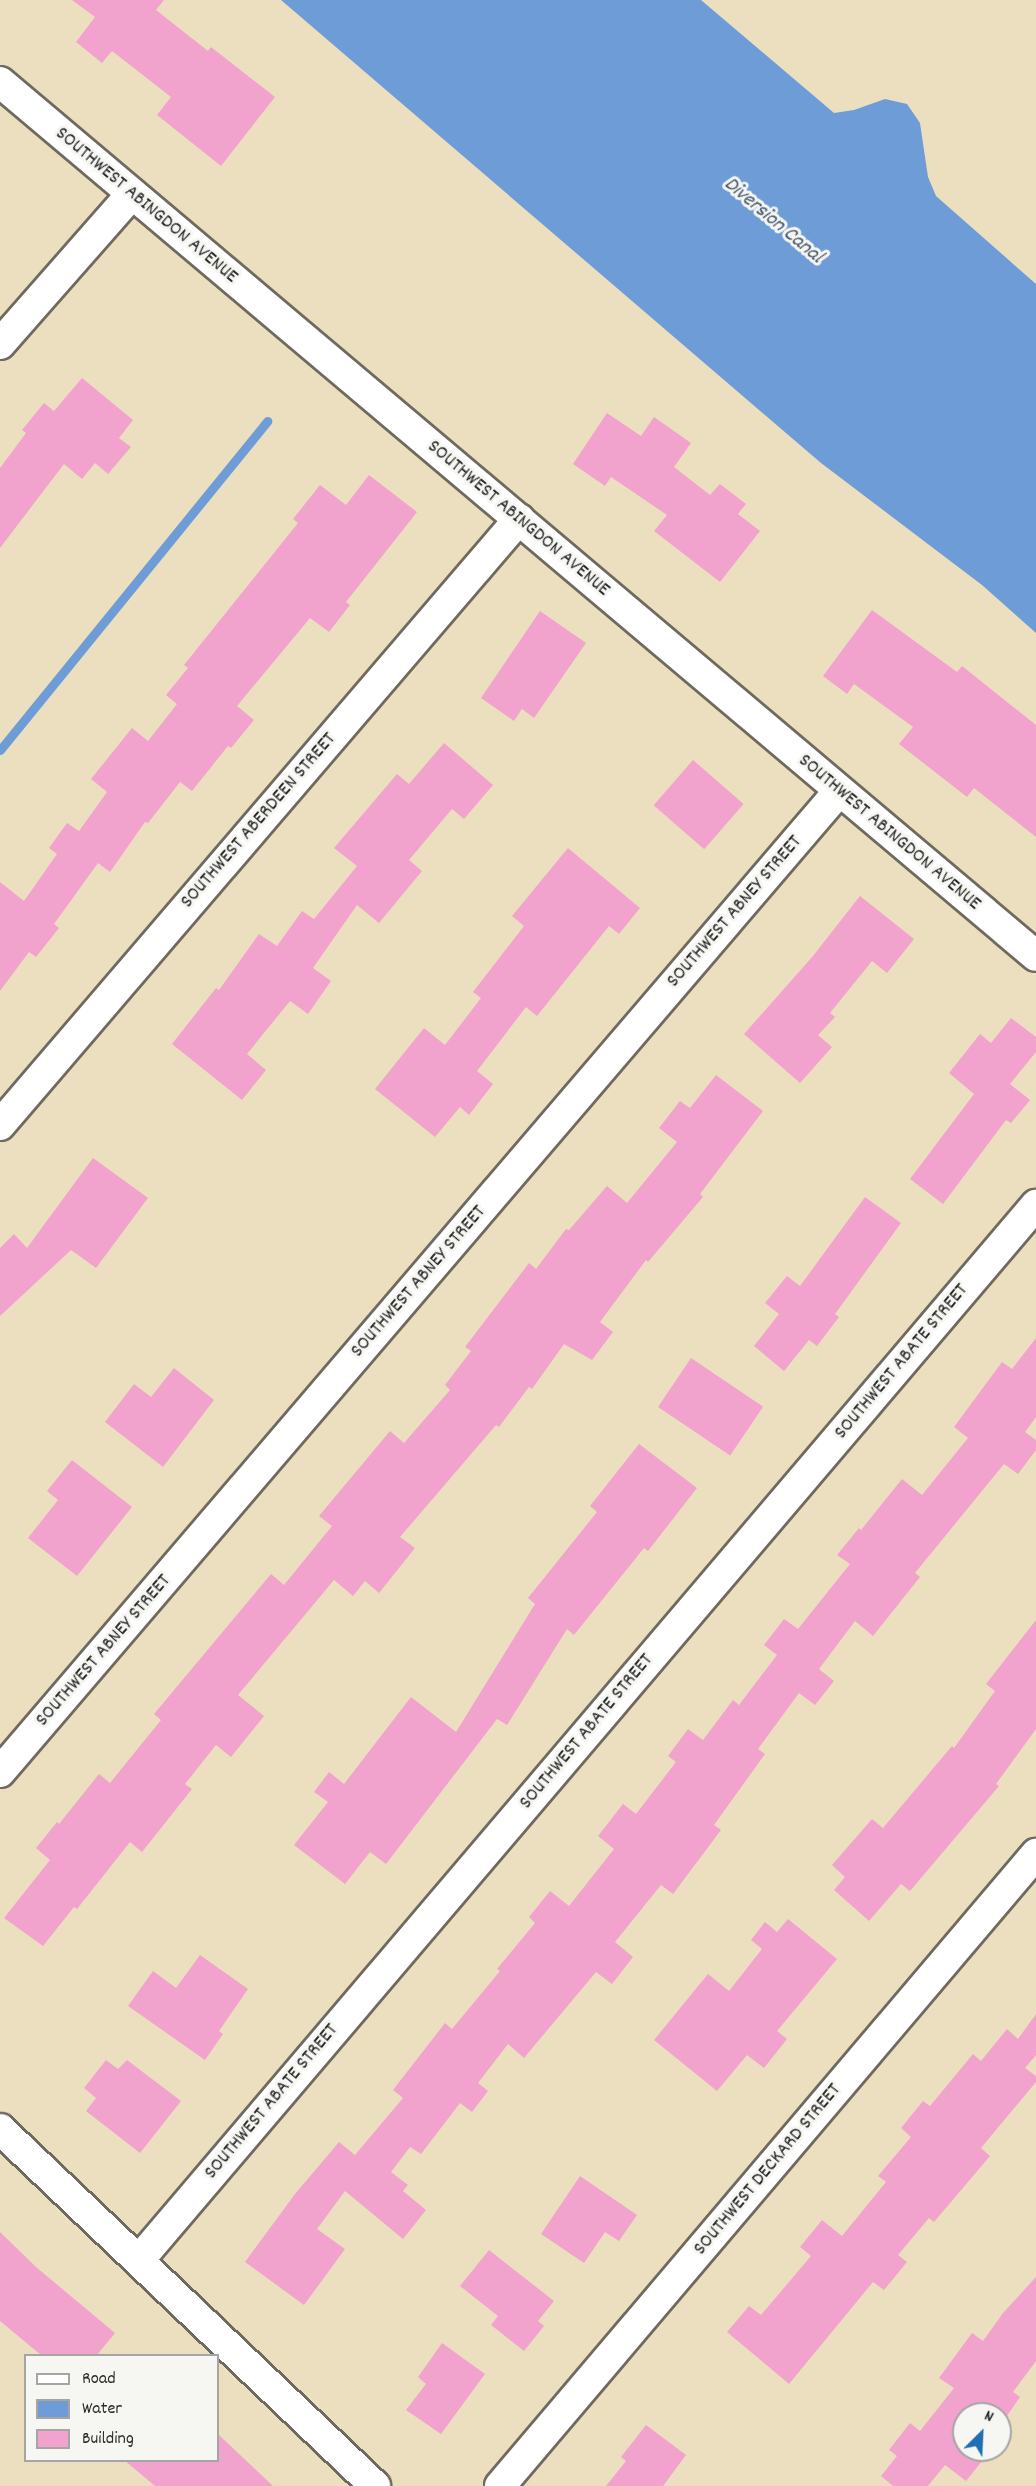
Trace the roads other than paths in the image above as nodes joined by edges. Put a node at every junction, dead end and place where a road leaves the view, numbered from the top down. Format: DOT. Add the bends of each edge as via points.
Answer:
graph roads {
  1 [pos="0,81"];
  2 [pos="132,194"];
  3 [pos="0,344"];
  4 [pos="519,519"];
  5 [pos="839,791"];
  6 [pos="1036,956"];
  7 [pos="0,1125"];
  8 [pos="1036,1205"];
  9 [pos="0,1772"];
  10 [pos="1036,1854"];
  11 [pos="0,2129"];
  12 [pos="139,2259"];
  13 [pos="375,2486"];
  14 [pos="500,2486"];
  1 -- 2 [label="street, SOUTHWEST ABINGDON AVENUE"];
  2 -- 3 [label="street"];
  2 -- 4 [label="street, SOUTHWEST ABINGDON AVENUE"];
  4 -- 5 [label="street, SOUTHWEST ABINGDON AVENUE"];
  4 -- 7 [label="street, SOUTHWEST ABERDEEN STREET"];
  5 -- 6 [label="street, SOUTHWEST ABINGDON AVENUE"];
  5 -- 9 [label="street, SOUTHWEST ABNEY STREET"];
  8 -- 12 [label="street, SOUTHWEST ABATE STREET"];
  10 -- 14 [label="street, SOUTHWEST DECKARD STREET"];
  11 -- 12 [label="street"];
  12 -- 13 [label="street"];
}
